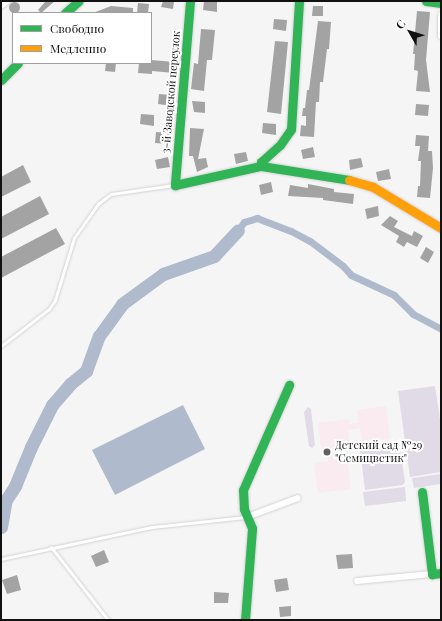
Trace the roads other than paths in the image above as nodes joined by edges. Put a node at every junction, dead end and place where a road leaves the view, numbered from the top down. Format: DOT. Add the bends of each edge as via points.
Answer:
graph roads {
  1 [pos="7,1"];
  2 [pos="190,1"];
  3 [pos="299,1"];
  4 [pos="426,1"];
  5 [pos="74,2"];
  6 [pos="441,3"];
  7 [pos="1,6"];
  8 [pos="66,12"];
  9 [pos="441,15"];
  10 [pos="441,36"];
  11 [pos="17,64"];
  12 [pos="1,80"];
  13 [pos="261,166"];
  14 [pos="175,185"];
  15 [pos="441,228"];
  16 [pos="1,346"];
  17 [pos="289,385"];
  18 [pos="422,492"];
  19 [pos="298,498"];
  20 [pos="247,517"];
  21 [pos="52,546"];
  22 [pos="1,559"];
  23 [pos="436,574"];
  24 [pos="357,581"];
  25 [pos="108,620"];
  26 [pos="245,620"];
  1 -- 7 [label="street"];
  2 -- 14 [label="street, 3-й Заводской переулок"];
  3 -- 13 [label="street" via="291,129 280,145 261,162"];
  4 -- 6 [label="street"];
  5 -- 8 [label="street"];
  9 -- 10 [label="street"];
  11 -- 12 [label="street"];
  13 -- 14 [label="street"];
  13 -- 15 [label="street" via="336,176 373,187"];
  14 -- 16 [label="lane" via="111,194 98,204 74,238 55,300 49,309"];
  17 -- 20 [label="street" via="243,490"];
  18 -- 23 [label="street"];
  19 -- 20 [label="street"];
  20 -- 21 [label="lane" via="152,527"];
  20 -- 26 [label="street" via="252,528"];
  21 -- 22 [label="lane"];
  21 -- 25 [label="lane"];
  23 -- 24 [label="street"];
}
